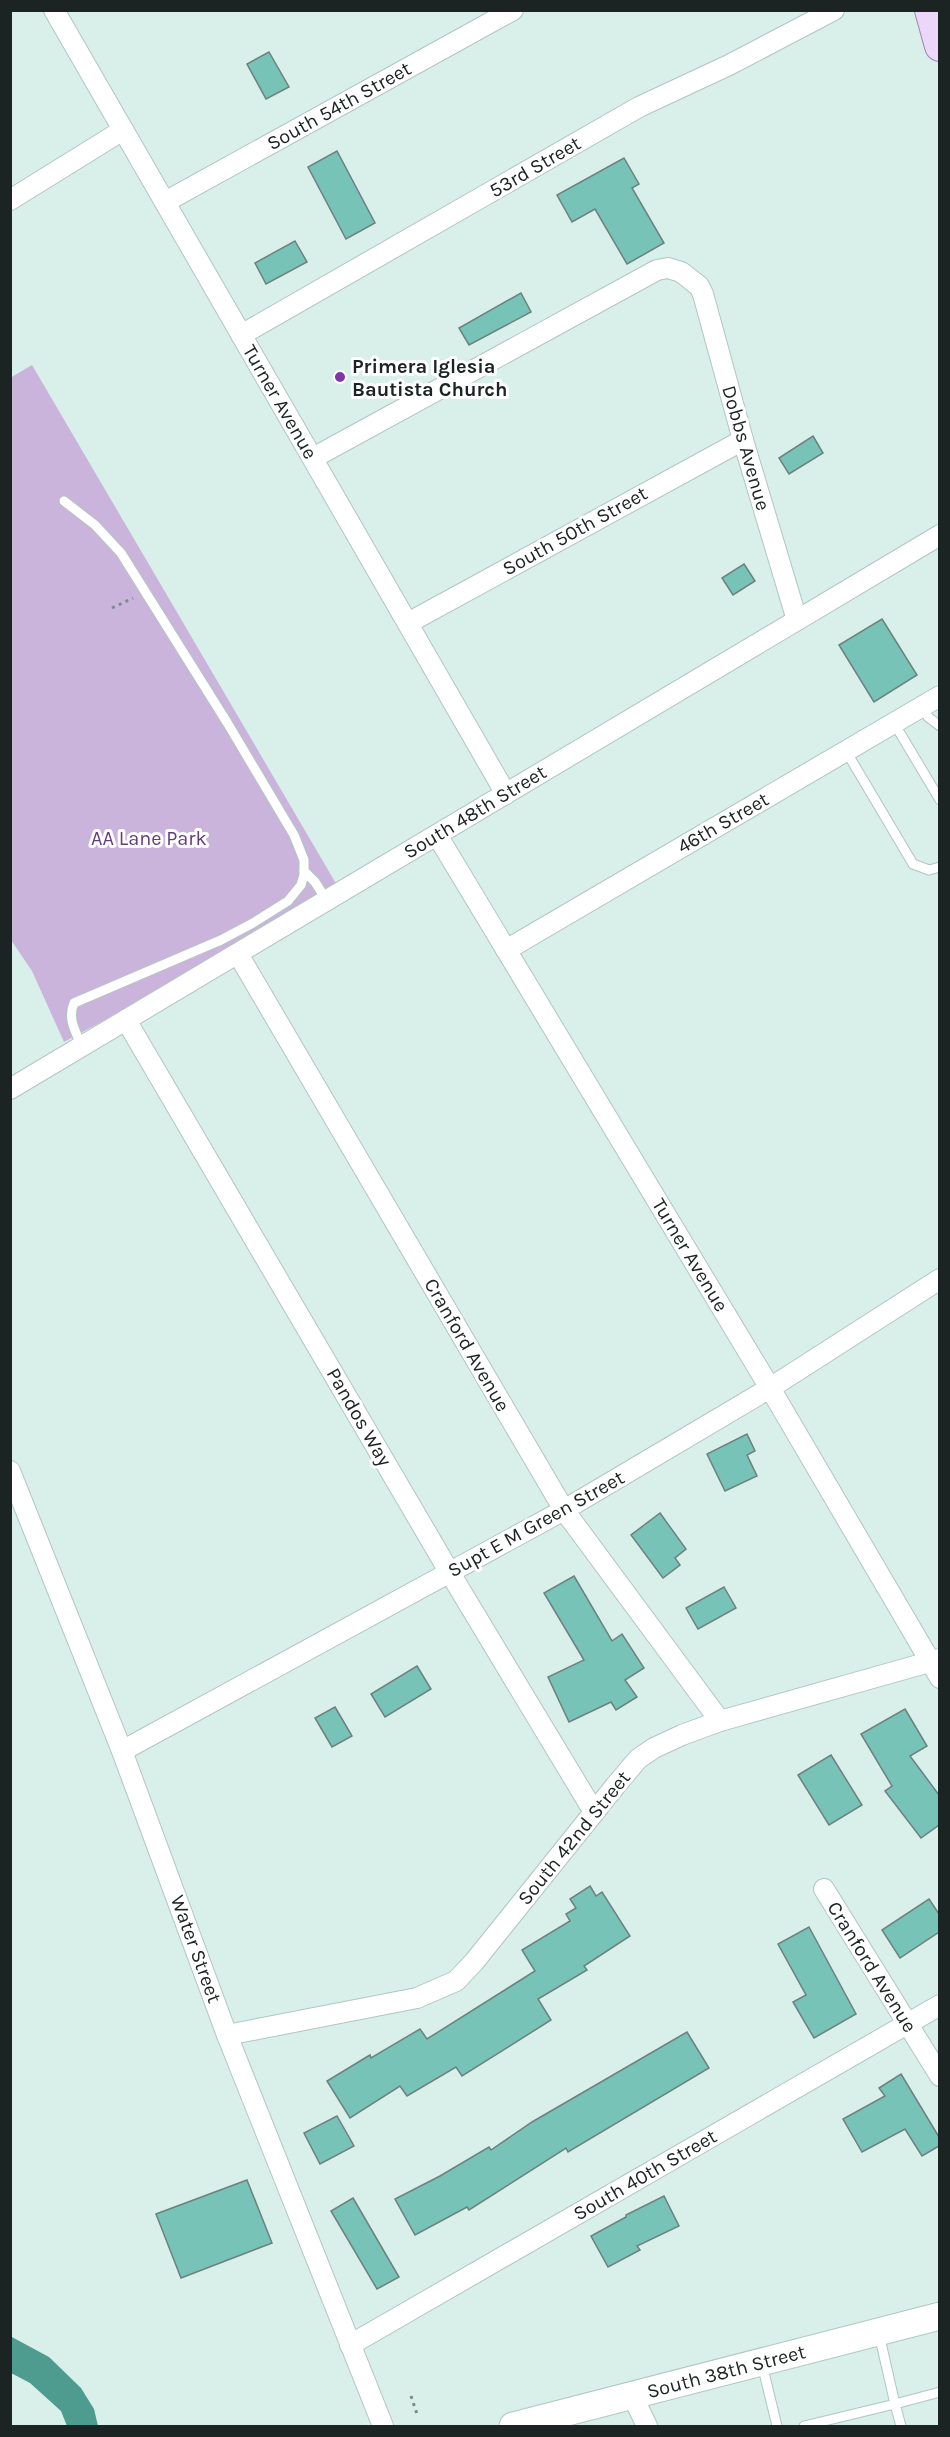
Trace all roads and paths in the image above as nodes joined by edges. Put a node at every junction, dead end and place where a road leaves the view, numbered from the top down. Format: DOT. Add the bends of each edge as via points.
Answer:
graph roads {
  1 [pos="54,10"];
  2 [pos="513,10"];
  3 [pos="834,10"];
  4 [pos="930,10"];
  5 [pos="939,46"];
  6 [pos="123,130"];
  7 [pos="10,200"];
  8 [pos="165,202"];
  9 [pos="241,334"];
  10 [pos="743,440"];
  11 [pos="313,458"];
  12 [pos="64,501"];
  13 [pos="939,535"];
  14 [pos="145,592"];
  15 [pos="112,608"];
  16 [pos="797,620"];
  17 [pos="408,622"];
  18 [pos="931,701"];
  19 [pos="894,723"];
  20 [pos="939,726"];
  21 [pos="846,751"];
  22 [pos="507,794"];
  23 [pos="939,800"];
  24 [pos="437,835"];
  25 [pos="939,867"];
  26 [pos="304,871"];
  27 [pos="327,901"];
  28 [pos="506,950"];
  29 [pos="238,954"];
  30 [pos="126,1020"];
  31 [pos="82,1047"];
  32 [pos="10,1089"];
  33 [pos="939,1279"];
  34 [pos="770,1388"];
  35 [pos="10,1471"];
  36 [pos="564,1510"];
  37 [pos="450,1572"];
  38 [pos="936,1666"];
  39 [pos="720,1721"];
  40 [pos="122,1751"];
  41 [pos="594,1812"];
  42 [pos="824,1889"];
  43 [pos="939,2006"];
  44 [pos="907,2024"];
  45 [pos="227,2035"];
  46 [pos="939,2076"];
  47 [pos="939,2316"];
  48 [pos="878,2332"];
  49 [pos="350,2345"];
  50 [pos="761,2362"];
  51 [pos="939,2392"];
  52 [pos="632,2395"];
  53 [pos="411,2396"];
  54 [pos="895,2404"];
  55 [pos="418,2417"];
  56 [pos="383,2427"];
  57 [pos="513,2427"];
  58 [pos="647,2427"];
  59 [pos="777,2427"];
  60 [pos="804,2427"];
  61 [pos="901,2427"];
  1 -- 6 [label="street, Turner Avenue"];
  2 -- 8 [label="street, South 54th Street"];
  3 -- 9 [label="street, 53rd Street" via="639,107"];
  4 -- 5 [label="main road"];
  6 -- 7 [label="street"];
  6 -- 8 [label="street, Turner Avenue"];
  8 -- 9 [label="street, Turner Avenue"];
  9 -- 11 [label="street, Turner Avenue"];
  10 -- 11 [label="street, Dobbs Avenue" via="699,286 681,272 668,268 657,270"];
  10 -- 16 [label="street, Dobbs Avenue"];
  10 -- 17 [label="street, South 50th Street"];
  11 -- 17 [label="street, Turner Avenue"];
  12 -- 14 [label="lane" via="95,525 121,553"];
  13 -- 16 [label="street, South 48th Street"];
  14 -- 15 [label="path"];
  14 -- 26 [label="lane" via="294,835"];
  16 -- 22 [label="street, South 48th Street"];
  17 -- 22 [label="street, Turner Avenue"];
  18 -- 19 [label="street, 46th Street"];
  18 -- 20 [label="lane" via="928,717"];
  19 -- 21 [label="street, 46th Street"];
  19 -- 23 [label="lane"];
  21 -- 25 [label="lane" via="913,864 929,870"];
  21 -- 28 [label="street, 46th Street"];
  22 -- 24 [label="street, South 48th Street"];
  24 -- 27 [label="street, South 48th Street"];
  24 -- 28 [label="street, Turner Avenue"];
  26 -- 27 [label="lane"];
  26 -- 31 [label="lane" via="296,893 278,909 221,940 74,1003 71,1020"];
  27 -- 29 [label="street, South 48th Street"];
  28 -- 34 [label="street, Turner Avenue"];
  29 -- 30 [label="street, South 48th Street"];
  29 -- 36 [label="street, Cranford Avenue"];
  30 -- 31 [label="street, South 48th Street"];
  30 -- 37 [label="street, Pandos Way"];
  31 -- 32 [label="street, South 48th Street"];
  33 -- 34 [label="street, Supt E M Green Street"];
  34 -- 36 [label="street, Supt E M Green Street"];
  34 -- 38 [label="street, Turner Avenue"];
  35 -- 40 [label="street, Water Street"];
  36 -- 37 [label="street, Supt E M Green Street"];
  36 -- 39 [label="street, Cranford Avenue"];
  37 -- 40 [label="street, Supt E M Green Street"];
  37 -- 41 [label="street, Pandos Way"];
  38 -- 39 [label="street, South 42nd Street"];
  39 -- 41 [label="street, South 42nd Street" via="654,1748 638,1759"];
  40 -- 45 [label="street, Water Street"];
  41 -- 45 [label="street, South 42nd Street" via="456,1981 417,1998"];
  42 -- 44 [label="street, Cranford Avenue"];
  43 -- 44 [label="street, South 40th Street"];
  44 -- 46 [label="street, Cranford Avenue"];
  44 -- 49 [label="street, South 40th Street"];
  45 -- 49 [label="street, Water Street"];
  47 -- 48 [label="main road, South 38th Street"];
  48 -- 50 [label="main road, South 38th Street"];
  48 -- 54 [label="lane"];
  49 -- 56 [label="street, Water Street"];
  50 -- 52 [label="main road, South 38th Street"];
  50 -- 59 [label="lane"];
  51 -- 54 [label="lane"];
  52 -- 57 [label="main road, South 38th Street"];
  52 -- 58 [label="street"];
  53 -- 55 [label="path"];
  54 -- 60 [label="lane"];
  54 -- 61 [label="lane"];
}
